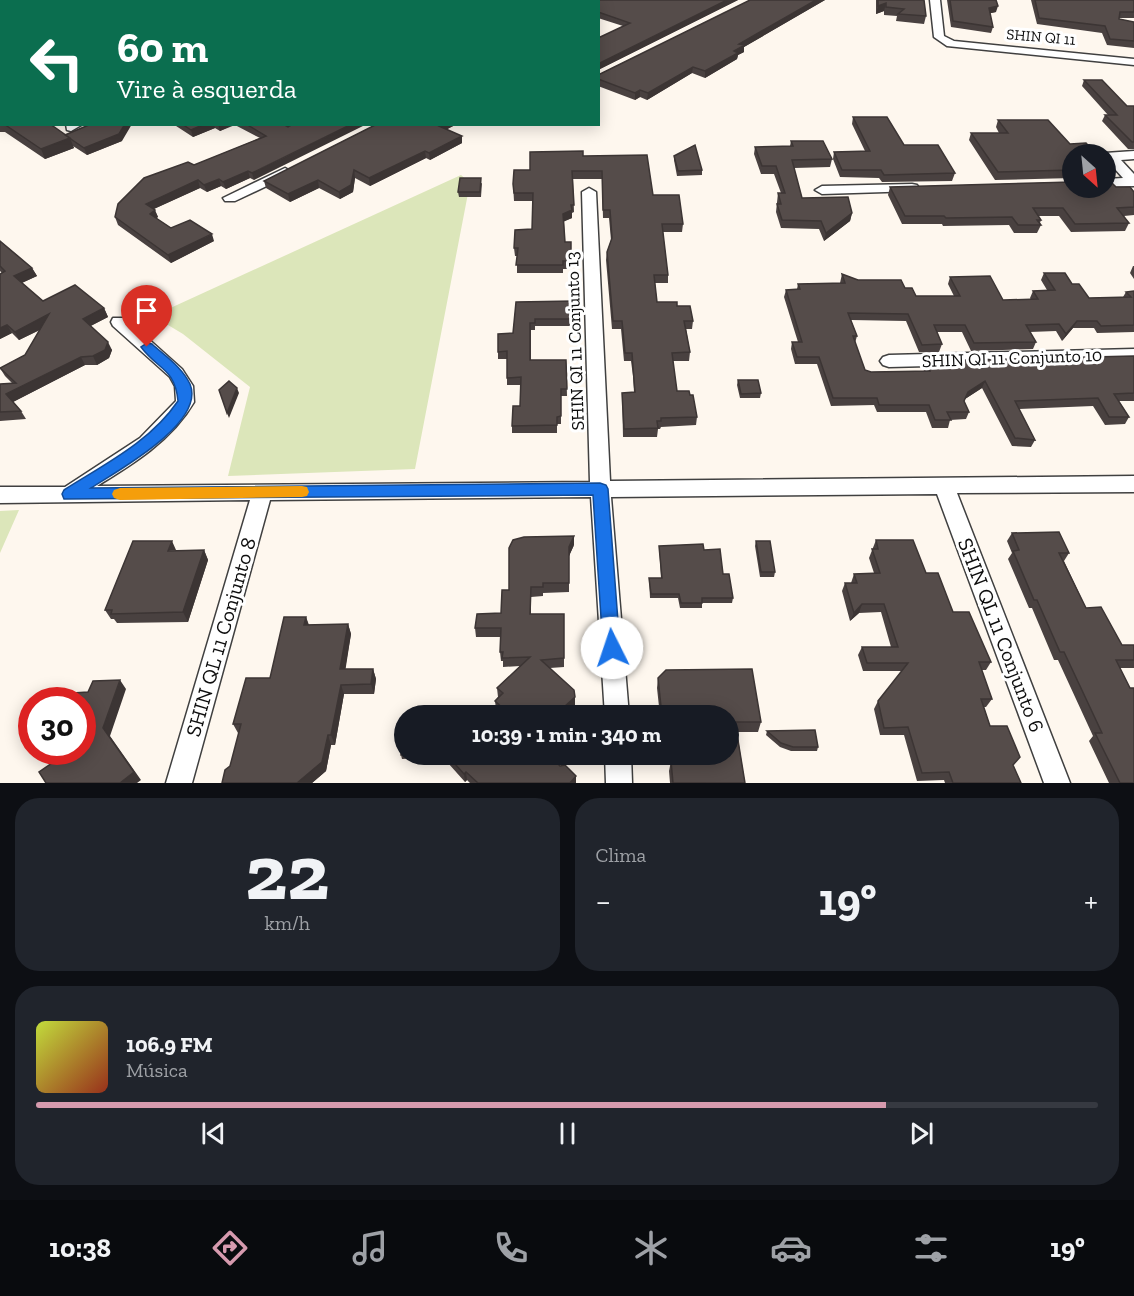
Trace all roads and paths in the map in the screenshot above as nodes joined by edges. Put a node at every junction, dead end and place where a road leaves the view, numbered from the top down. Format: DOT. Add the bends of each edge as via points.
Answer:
graph roads {
  1 [pos="935,0"];
  2 [pos="1134,62"];
  3 [pos="1134,155"];
  4 [pos="302,164"];
  5 [pos="1134,182"];
  6 [pos="1116,183"];
  7 [pos="929,188"];
  8 [pos="822,190"];
  9 [pos="589,192"];
  10 [pos="230,198"];
  11 [pos="119,322"];
  12 [pos="1134,355"];
  13 [pos="889,361"];
  14 [pos="1134,484"];
  15 [pos="945,487"];
  16 [pos="600,489"];
  17 [pos="262,492"];
  18 [pos="69,494"];
  19 [pos="0,495"];
  20 [pos="616,705"];
  21 [pos="619,765"];
  22 [pos="179,783"];
  23 [pos="620,783"];
  24 [pos="1057,783"];
  1 -- 2 [label="street, SHIN QI 11" via="939,37 945,42"];
  3 -- 5 [label="street" via="1110,156"];
  4 -- 10 [label="street"];
  5 -- 6 [label="street"];
  7 -- 8 [label="street"];
  9 -- 16 [label="street, SHIN QI 11 Conjunto 13"];
  11 -- 18 [label="street" via="176,373 184,386 185,402 148,444"];
  12 -- 13 [label="street, SHIN QI 11 Conjunto 10"];
  14 -- 15 [label="street"];
  15 -- 16 [label="street"];
  15 -- 24 [label="street, SHIN QL 11 Conjunto 6"];
  16 -- 17 [label="street"];
  16 -- 20 [label="street, SHIN QI 11 Conjunto 13"];
  17 -- 18 [label="street"];
  17 -- 22 [label="street, SHIN QL 11 Conjunto 8"];
  18 -- 19 [label="street"];
  21 -- 23 [label="street"];
}
